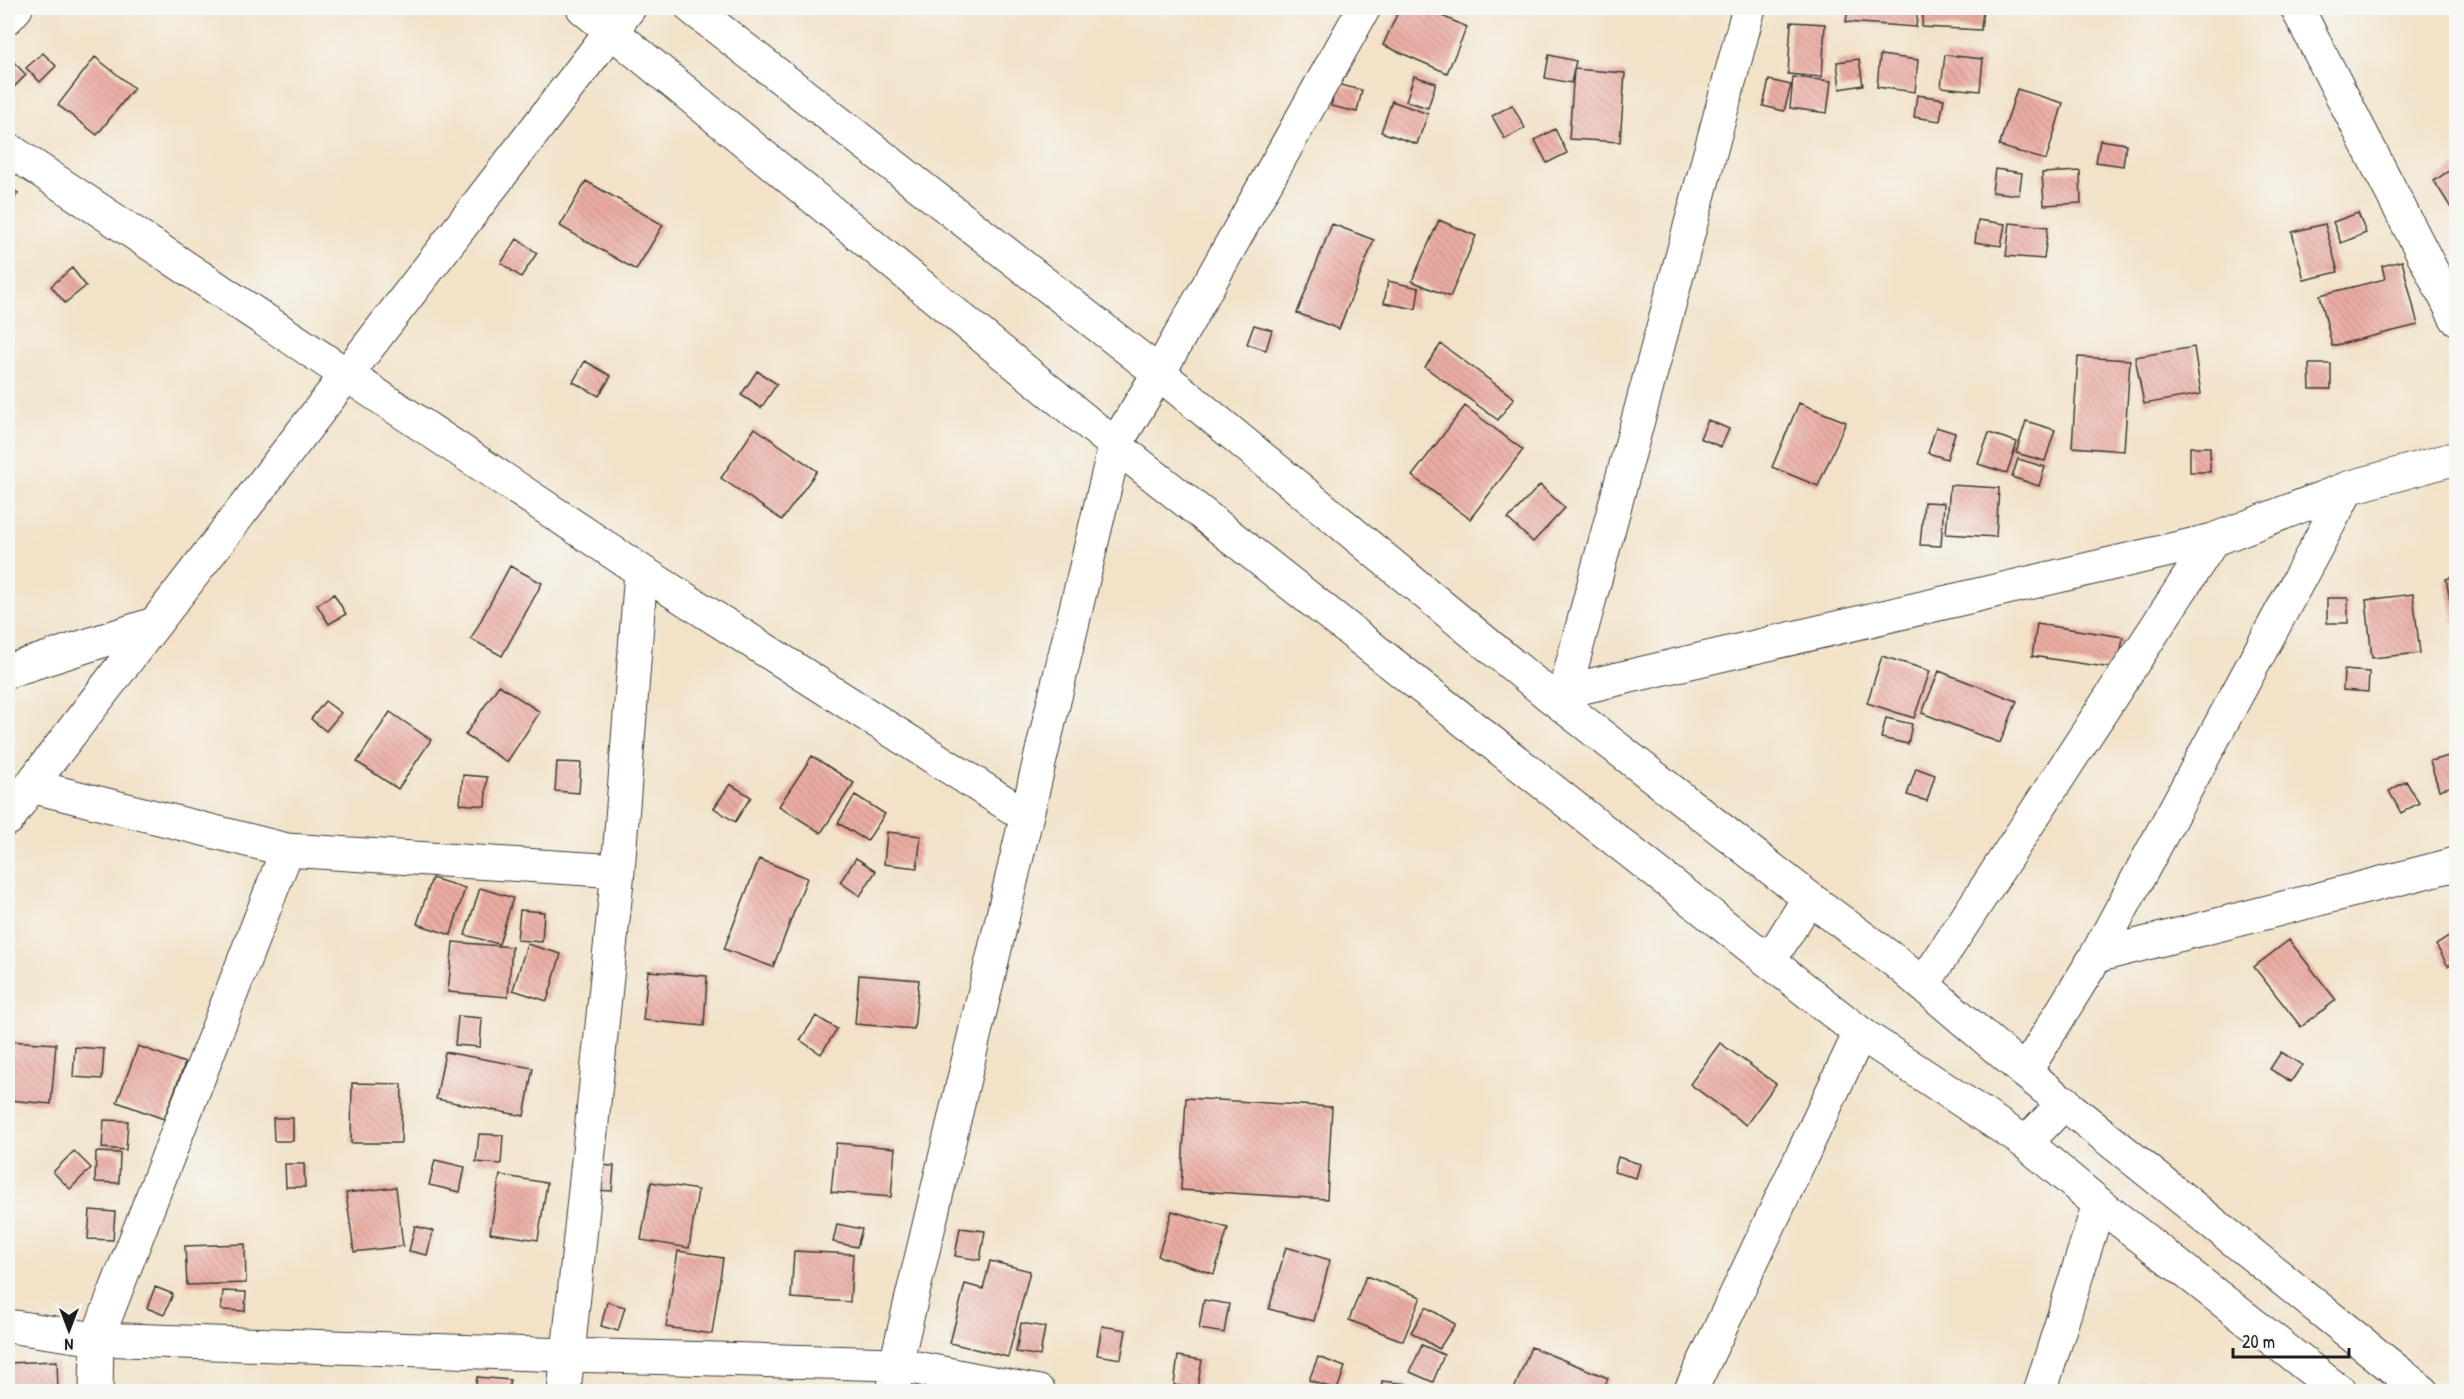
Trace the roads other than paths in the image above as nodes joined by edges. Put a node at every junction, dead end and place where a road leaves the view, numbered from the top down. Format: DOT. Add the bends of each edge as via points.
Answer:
graph roads {
  1 [pos="16,8"];
  2 [pos="583,8"];
  3 [pos="692,8"];
  4 [pos="1364,8"];
  5 [pos="1749,8"];
  6 [pos="2297,8"];
  7 [pos="8,17"];
  8 [pos="620,19"];
  9 [pos="8,149"];
  10 [pos="2457,318"];
  11 [pos="346,373"];
  12 [pos="1160,373"];
  13 [pos="1115,445"];
  14 [pos="2457,458"];
  15 [pos="2348,488"];
  16 [pos="2213,540"];
  17 [pos="641,572"];
  18 [pos="154,624"];
  19 [pos="8,671"];
  20 [pos="1557,693"];
  21 [pos="31,786"];
  22 [pos="1026,816"];
  23 [pos="8,819"];
  24 [pos="287,850"];
  25 [pos="2457,864"];
  26 [pos="618,871"];
  27 [pos="1809,898"];
  28 [pos="2096,956"];
  29 [pos="1770,960"];
  30 [pos="1923,985"];
  31 [pos="1860,1033"];
  32 [pos="2025,1072"];
  33 [pos="2066,1102"];
  34 [pos="2026,1143"];
  35 [pos="2099,1204"];
  36 [pos="8,1326"];
  37 [pos="97,1339"];
  38 [pos="567,1355"];
  39 [pos="895,1378"];
  40 [pos="96,1392"];
  41 [pos="564,1392"];
  42 [pos="1039,1392"];
  43 [pos="1690,1392"];
  44 [pos="2040,1392"];
  45 [pos="2340,1392"];
  46 [pos="2423,1392"];
  1 -- 7 [label="street"];
  2 -- 8 [label="street"];
  3 -- 12 [label="street"];
  4 -- 12 [label="street"];
  5 -- 20 [label="street"];
  6 -- 10 [label="street"];
  8 -- 11 [label="street"];
  8 -- 13 [label="street"];
  9 -- 11 [label="street"];
  11 -- 17 [label="street"];
  11 -- 18 [label="street"];
  12 -- 13 [label="street"];
  12 -- 20 [label="street"];
  13 -- 22 [label="street"];
  13 -- 29 [label="street"];
  14 -- 15 [label="street"];
  15 -- 16 [label="street"];
  15 -- 28 [label="street"];
  16 -- 20 [label="street"];
  16 -- 30 [label="street"];
  17 -- 22 [label="street"];
  17 -- 26 [label="street"];
  18 -- 19 [label="street"];
  18 -- 21 [label="street"];
  20 -- 27 [label="street"];
  21 -- 23 [label="street"];
  21 -- 24 [label="street"];
  22 -- 39 [label="street"];
  24 -- 26 [label="street"];
  24 -- 37 [label="street"];
  25 -- 28 [label="street"];
  26 -- 38 [label="street"];
  27 -- 29 [label="street"];
  27 -- 30 [label="street"];
  28 -- 32 [label="street"];
  29 -- 31 [label="street"];
  30 -- 32 [label="street"];
  31 -- 34 [label="street"];
  31 -- 43 [label="street"];
  32 -- 33 [label="street"];
  33 -- 34 [label="street"];
  33 -- 46 [label="street"];
  34 -- 35 [label="street"];
  35 -- 44 [label="street"];
  35 -- 45 [label="street"];
  36 -- 37 [label="street"];
  37 -- 38 [label="street"];
  37 -- 40 [label="street"];
  38 -- 39 [label="street"];
  38 -- 41 [label="street"];
  39 -- 42 [label="street"];
}
